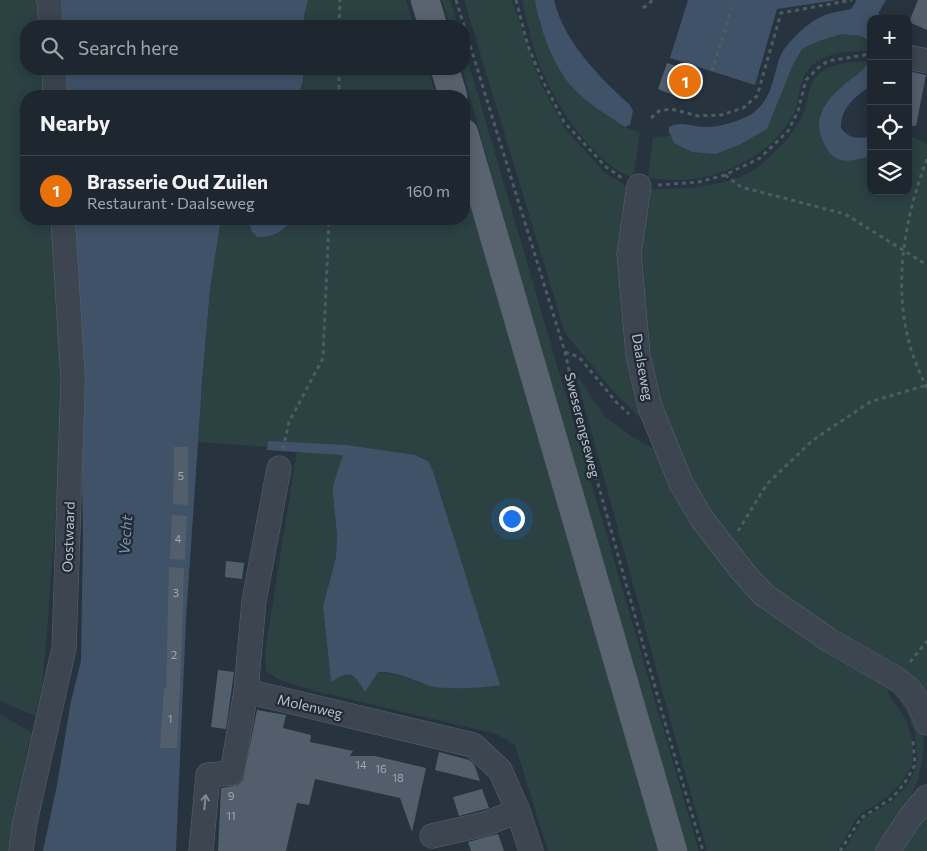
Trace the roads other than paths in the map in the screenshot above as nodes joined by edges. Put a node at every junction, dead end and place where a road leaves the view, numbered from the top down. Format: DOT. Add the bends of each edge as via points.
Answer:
graph roads {
  1 [pos="49,0"];
  2 [pos="425,0"];
  3 [pos="51,20"];
  4 [pos="431,20"];
  5 [pos="912,58"];
  6 [pos="927,61"];
  7 [pos="54,75"];
  8 [pos="447,75"];
  9 [pos="56,90"];
  10 [pos="451,90"];
  11 [pos="470,154"];
  12 [pos="638,186"];
  13 [pos="63,225"];
  14 [pos="279,468"];
  15 [pos="246,691"];
  16 [pos="920,731"];
  17 [pos="927,797"];
  18 [pos="518,811"];
  19 [pos="432,836"];
  20 [pos="21,851"];
  21 [pos="201,851"];
  22 [pos="531,851"];
  23 [pos="672,851"];
  24 [pos="888,851"];
  1 -- 3 [label="street"];
  2 -- 4 [label="main road"];
  5 -- 6 [label="street"];
  7 -- 9 [label="street"];
  8 -- 10 [label="main road"];
  11 -- 23 [label="main road"];
  12 -- 16 [label="street, Daalseweg" via="630,254 638,355 650,407 681,483 702,519 764,595 909,689 919,703"];
  13 -- 20 [label="street, Oostwaard" via="73,380 64,648"];
  14 -- 15 [label="street" via="254,601"];
  15 -- 18 [label="street, Molenweg" via="473,745 500,770"];
  21 -- 15 [label="street, one-way" via="208,775 232,773"];
  17 -- 24 [label="street"];
  18 -- 19 [label="street" via="485,824"];
  18 -- 22 [label="street, Molenweg"];
}
